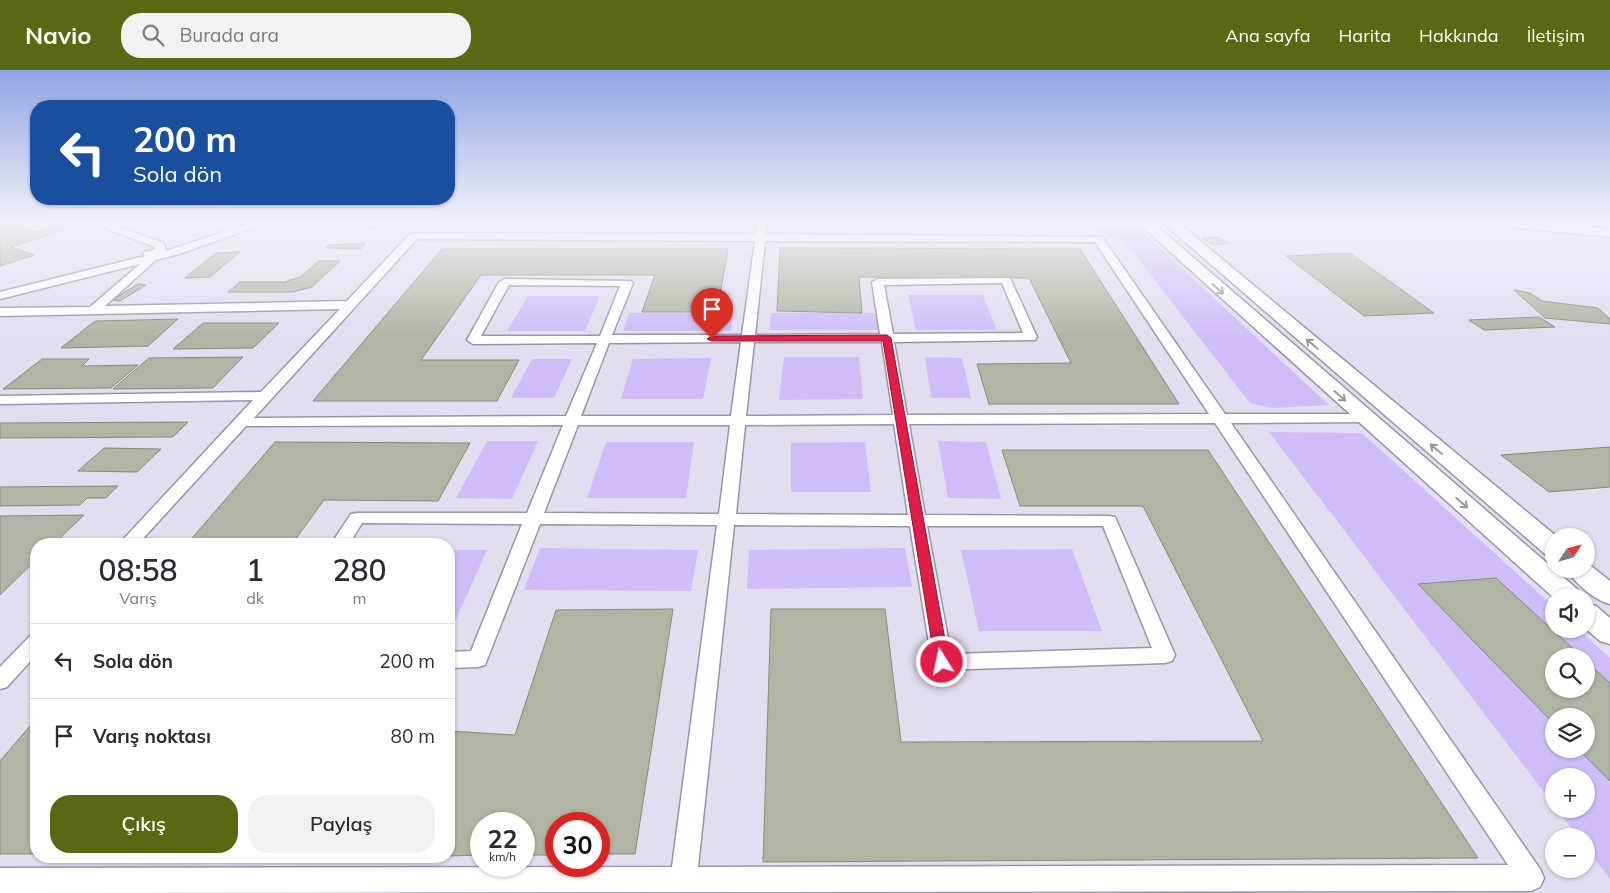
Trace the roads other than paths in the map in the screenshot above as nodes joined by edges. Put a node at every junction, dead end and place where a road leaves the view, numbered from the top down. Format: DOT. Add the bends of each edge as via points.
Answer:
graph roads {
  1 [pos="133,259"];
  2 [pos="144,259"];
  3 [pos="151,259"];
  4 [pos="392,259"];
  5 [pos="757,259"];
  6 [pos="1112,259"];
  7 [pos="1185,259"];
  8 [pos="1212,259"];
  9 [pos="104,269"];
  10 [pos="0,296"];
  11 [pos="349,306"];
  12 [pos="92,311"];
  13 [pos="0,312"];
  14 [pos="748,338"];
  15 [pos="887,338"];
  16 [pos="604,339"];
  17 [pos="266,396"];
  18 [pos="0,400"];
  19 [pos="1365,418"];
  20 [pos="1220,419"];
  21 [pos="738,420"];
  22 [pos="901,420"];
  23 [pos="572,421"];
  24 [pos="242,422"];
  25 [pos="534,519"];
  26 [pos="726,520"];
  27 [pos="918,520"];
  28 [pos="134,538"];
  29 [pos="344,538"];
  30 [pos="1545,540"];
  31 [pos="1590,578"];
  32 [pos="1559,588"];
  33 [pos="1610,595"];
  34 [pos="1595,620"];
  35 [pos="1610,634"];
  36 [pos="30,649"];
  37 [pos="455,660"];
  38 [pos="0,682"];
  39 [pos="0,881"];
  40 [pos="682,886"];
  1 -- 9 [label="street"];
  2 -- 9 [label="street"];
  3 -- 12 [label="street"];
  4 -- 11 [label="street"];
  5 -- 14 [label="street"];
  6 -- 20 [label="street"];
  7 -- 19 [label="main road, one-way"];
  30 -- 8 [label="main road, one-way"];
  9 -- 10 [label="street"];
  11 -- 12 [label="street"];
  11 -- 17 [label="street"];
  12 -- 13 [label="street"];
  14 -- 15 [label="street"];
  14 -- 16 [label="street"];
  14 -- 21 [label="street"];
  15 -- 15 [label="street" via="906,338 1031,337 1006,280 878,282"];
  15 -- 22 [label="street"];
  16 -- 16 [label="street" via="627,283 505,282 473,340"];
  16 -- 23 [label="street"];
  17 -- 18 [label="street"];
  17 -- 24 [label="street"];
  19 -- 20 [label="street"];
  19 -- 32 [label="main road, one-way"];
  20 -- 22 [label="street"];
  20 -- 40 [label="street" via="1531,878"];
  21 -- 22 [label="street"];
  21 -- 23 [label="street"];
  21 -- 26 [label="street"];
  22 -- 27 [label="street"];
  23 -- 24 [label="street"];
  23 -- 25 [label="street"];
  24 -- 28 [label="street"];
  25 -- 26 [label="street"];
  25 -- 29 [label="street" via="356,518"];
  25 -- 37 [label="street" via="478,660"];
  26 -- 27 [label="street"];
  26 -- 40 [label="street"];
  27 -- 27 [label="street" via="1108,522 1165,655 942,662"];
  31 -- 33 [label="main road"];
  34 -- 35 [label="main road"];
  36 -- 38 [label="street"];
  39 -- 40 [label="street"];
}
